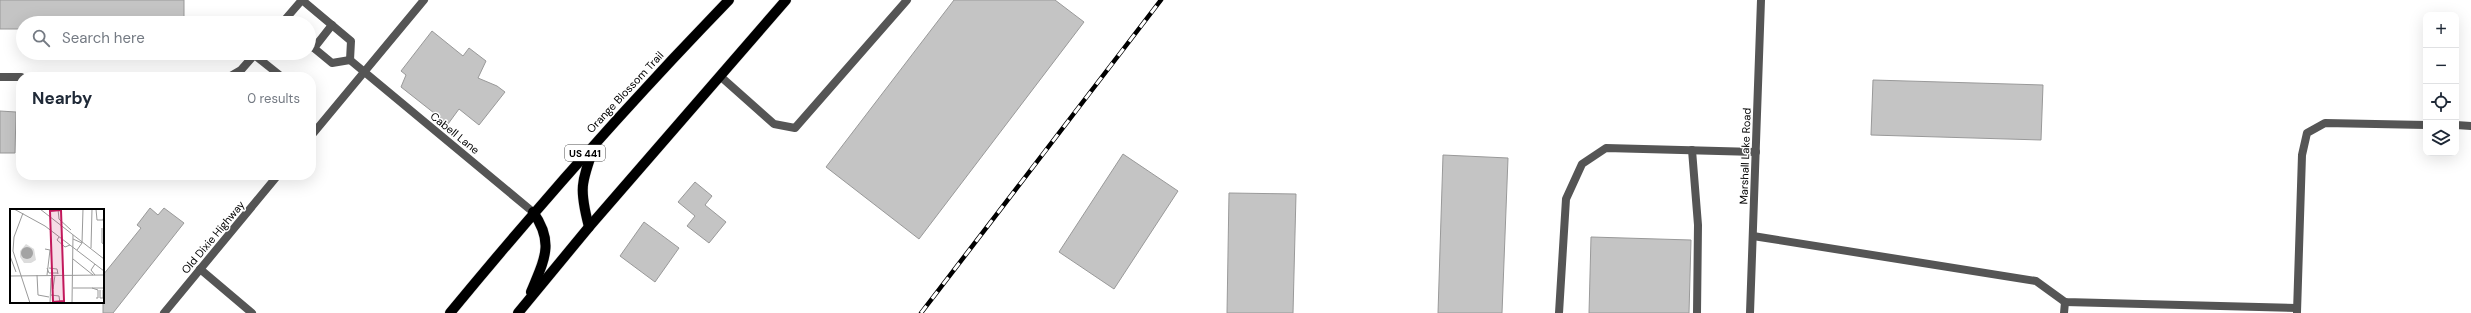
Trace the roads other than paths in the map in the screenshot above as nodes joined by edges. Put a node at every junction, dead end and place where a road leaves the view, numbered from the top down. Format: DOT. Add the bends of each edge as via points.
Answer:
graph roads {
  1 [pos="302,0"];
  2 [pos="424,0"];
  3 [pos="729,0"];
  4 [pos="786,0"];
  5 [pos="907,0"];
  6 [pos="1761,0"];
  7 [pos="288,16"];
  8 [pos="332,25"];
  9 [pos="316,42"];
  10 [pos="316,49"];
  11 [pos="249,60"];
  12 [pos="261,60"];
  13 [pos="350,60"];
  14 [pos="238,72"];
  15 [pos="276,72"];
  16 [pos="364,72"];
  17 [pos="720,76"];
  18 [pos="0,77"];
  19 [pos="16,77"];
  20 [pos="2423,125"];
  21 [pos="2459,125"];
  22 [pos="2471,126"];
  23 [pos="316,130"];
  24 [pos="596,141"];
  25 [pos="1692,150"];
  26 [pos="1756,152"];
  27 [pos="274,180"];
  28 [pos="533,212"];
  29 [pos="589,227"];
  30 [pos="1753,236"];
  31 [pos="200,269"];
  32 [pos="527,301"];
  33 [pos="2065,302"];
  34 [pos="2297,310"];
  35 [pos="164,313"];
  36 [pos="251,313"];
  37 [pos="450,313"];
  38 [pos="518,313"];
  39 [pos="1559,313"];
  40 [pos="1697,313"];
  41 [pos="1750,313"];
  42 [pos="2064,313"];
  1 -- 7 [label="street"];
  1 -- 8 [label="street"];
  2 -- 16 [label="street"];
  3 -- 24 [label="main road, Orange Blossom Trail / US 441"];
  4 -- 17 [label="main road"];
  5 -- 17 [label="street" via="795,128 774,124"];
  6 -- 26 [label="street, Marshall Lake Road"];
  8 -- 9 [label="street"];
  8 -- 13 [label="street" via="351,40"];
  10 -- 13 [label="street" via="332,63"];
  11 -- 14 [label="street"];
  12 -- 15 [label="street"];
  13 -- 16 [label="street, Cabell Lane"];
  16 -- 23 [label="street"];
  16 -- 28 [label="street, Cabell Lane"];
  17 -- 29 [label="main road"];
  18 -- 19 [label="street"];
  20 -- 34 [label="street" via="2325,123 2307,133 2302,155"];
  21 -- 22 [label="street"];
  24 -- 28 [label="main road, Orange Blossom Trail / US 441"];
  24 -- 29 [label="main road" via="582,180 583,202"];
  25 -- 26 [label="street"];
  25 -- 39 [label="street" via="1606,148 1582,164 1566,198"];
  25 -- 40 [label="street" via="1698,225"];
  26 -- 30 [label="street, Marshall Lake Road"];
  27 -- 31 [label="street, Old Dixie Highway"];
  28 -- 32 [label="main road" via="543,227 546,243 543,263"];
  28 -- 37 [label="main road, Orange Blossom Trail / US 441"];
  29 -- 32 [label="main road"];
  30 -- 33 [label="street" via="2036,281"];
  30 -- 41 [label="street, Marshall Lake Road"];
  31 -- 35 [label="street, Old Dixie Highway"];
  31 -- 36 [label="street"];
  32 -- 38 [label="main road"];
  33 -- 34 [label="street"];
  33 -- 42 [label="street"];
}
